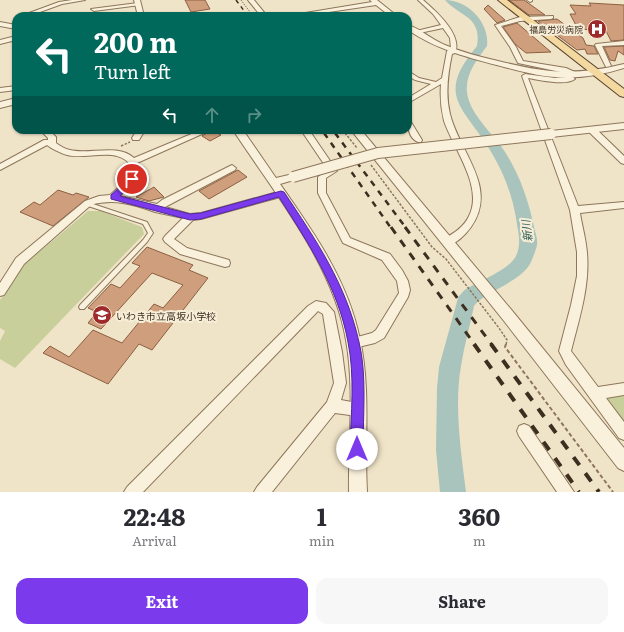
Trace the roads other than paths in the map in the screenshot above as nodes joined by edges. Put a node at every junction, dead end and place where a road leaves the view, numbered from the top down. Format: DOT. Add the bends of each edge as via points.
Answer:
graph roads {
  1 [pos="83,0"];
  2 [pos="251,0"];
  3 [pos="420,0"];
  4 [pos="502,0"];
  5 [pos="62,1"];
  6 [pos="137,2"];
  7 [pos="375,2"];
  8 [pos="48,8"];
  9 [pos="94,9"];
  10 [pos="36,12"];
  11 [pos="48,12"];
  12 [pos="141,12"];
  13 [pos="261,12"];
  14 [pos="314,12"];
  15 [pos="389,12"];
  16 [pos="550,17"];
  17 [pos="525,18"];
  18 [pos="12,22"];
  19 [pos="0,24"];
  20 [pos="8,25"];
  21 [pos="12,26"];
  22 [pos="444,26"];
  23 [pos="412,33"];
  24 [pos="12,39"];
  25 [pos="0,42"];
  26 [pos="624,43"];
  27 [pos="453,52"];
  28 [pos="624,61"];
  29 [pos="608,66"];
  30 [pos="624,66"];
  31 [pos="596,72"];
  32 [pos="572,75"];
  33 [pos="412,76"];
  34 [pos="445,79"];
  35 [pos="437,84"];
  36 [pos="12,88"];
  37 [pos="0,90"];
  38 [pos="624,94"];
  39 [pos="412,99"];
  40 [pos="12,102"];
  41 [pos="0,105"];
  42 [pos="624,126"];
  43 [pos="591,129"];
  44 [pos="412,130"];
  45 [pos="49,134"];
  46 [pos="138,134"];
  47 [pos="198,134"];
  48 [pos="241,134"];
  49 [pos="308,134"];
  50 [pos="359,134"];
  51 [pos="136,138"];
  52 [pos="418,140"];
  53 [pos="52,145"];
  54 [pos="624,161"];
  55 [pos="133,162"];
  56 [pos="0,168"];
  57 [pos="232,168"];
  58 [pos="273,182"];
  59 [pos="281,194"];
  60 [pos="114,197"];
  61 [pos="87,204"];
  62 [pos="624,205"];
  63 [pos="157,209"];
  64 [pos="575,210"];
  65 [pos="190,217"];
  66 [pos="449,250"];
  67 [pos="225,263"];
  68 [pos="0,292"];
  69 [pos="82,307"];
  70 [pos="354,343"];
  71 [pos="624,389"];
  72 [pos="595,394"];
  73 [pos="332,406"];
  74 [pos="357,409"];
  75 [pos="524,431"];
  76 [pos="624,433"];
  77 [pos="624,462"];
  78 [pos="132,492"];
  79 [pos="262,492"];
  80 [pos="358,492"];
  81 [pos="566,492"];
  1 -- 5 [label="street"];
  2 -- 13 [label="street"];
  3 -- 22 [label="street" via="436,13"];
  4 -- 17 [label="main road"];
  5 -- 8 [label="street"];
  6 -- 9 [label="street"];
  6 -- 12 [label="street"];
  7 -- 14 [label="street"];
  7 -- 15 [label="street"];
  8 -- 10 [label="street"];
  8 -- 11 [label="street"];
  16 -- 17 [label="street"];
  17 -- 31 [label="main road"];
  17 -- 32 [label="street" via="498,25 520,62 544,69 570,70"];
  18 -- 20 [label="street"];
  19 -- 20 [label="street"];
  20 -- 21 [label="street"];
  22 -- 23 [label="street"];
  22 -- 27 [label="street" via="449,29 452,37 455,48"];
  23 -- 27 [label="street"];
  24 -- 25 [label="street"];
  26 -- 29 [label="street" via="598,45"];
  27 -- 32 [label="street" via="540,73"];
  27 -- 34 [label="street"];
  28 -- 29 [label="street"];
  29 -- 31 [label="street"];
  30 -- 31 [label="street"];
  31 -- 32 [label="street"];
  31 -- 38 [label="main road"];
  32 -- 64 [label="street" via="572,79 555,80 525,76 525,79"];
  33 -- 35 [label="street" via="417,80"];
  34 -- 35 [label="street"];
  34 -- 66 [label="street" via="448,120 474,180 476,195 474,218"];
  35 -- 39 [label="street"];
  36 -- 37 [label="street"];
  40 -- 41 [label="street"];
  42 -- 43 [label="street"];
  43 -- 54 [label="street"];
  43 -- 58 [label="street, bridge" via="378,153"];
  44 -- 52 [label="street"];
  45 -- 53 [label="street" via="52,137"];
  46 -- 51 [label="street"];
  47 -- 55 [label="street"];
  48 -- 58 [label="street"];
  49 -- 70 [label="street" via="333,171 322,177 322,193 346,240 388,258 403,279 405,288 380,334 375,338"];
  50 -- 66 [label="street"];
  53 -- 55 [label="street" via="69,152 121,155"];
  53 -- 56 [label="street" via="47,142"];
  55 -- 60 [label="street" via="132,179"];
  57 -- 63 [label="street" via="165,202"];
  58 -- 59 [label="street"];
  59 -- 65 [label="street"];
  59 -- 70 [label="street" via="331,274"];
  60 -- 61 [label="street" via="99,198"];
  60 -- 63 [label="street"];
  61 -- 68 [label="street" via="20,261"];
  61 -- 69 [label="lane" via="145,223 151,232"];
  62 -- 64 [label="street"];
  63 -- 65 [label="street"];
  64 -- 72 [label="street" via="582,252 582,276 565,351"];
  65 -- 67 [label="street" via="168,239 184,251"];
  66 -- 77 [label="street" via="504,323"];
  70 -- 74 [label="street"];
  71 -- 72 [label="street"];
  72 -- 76 [label="street"];
  73 -- 74 [label="street"];
  73 -- 78 [label="street" via="340,383 336,352 328,312 322,306 316,306"];
  73 -- 79 [label="street"];
  74 -- 80 [label="street"];
  75 -- 81 [label="street"];
}
